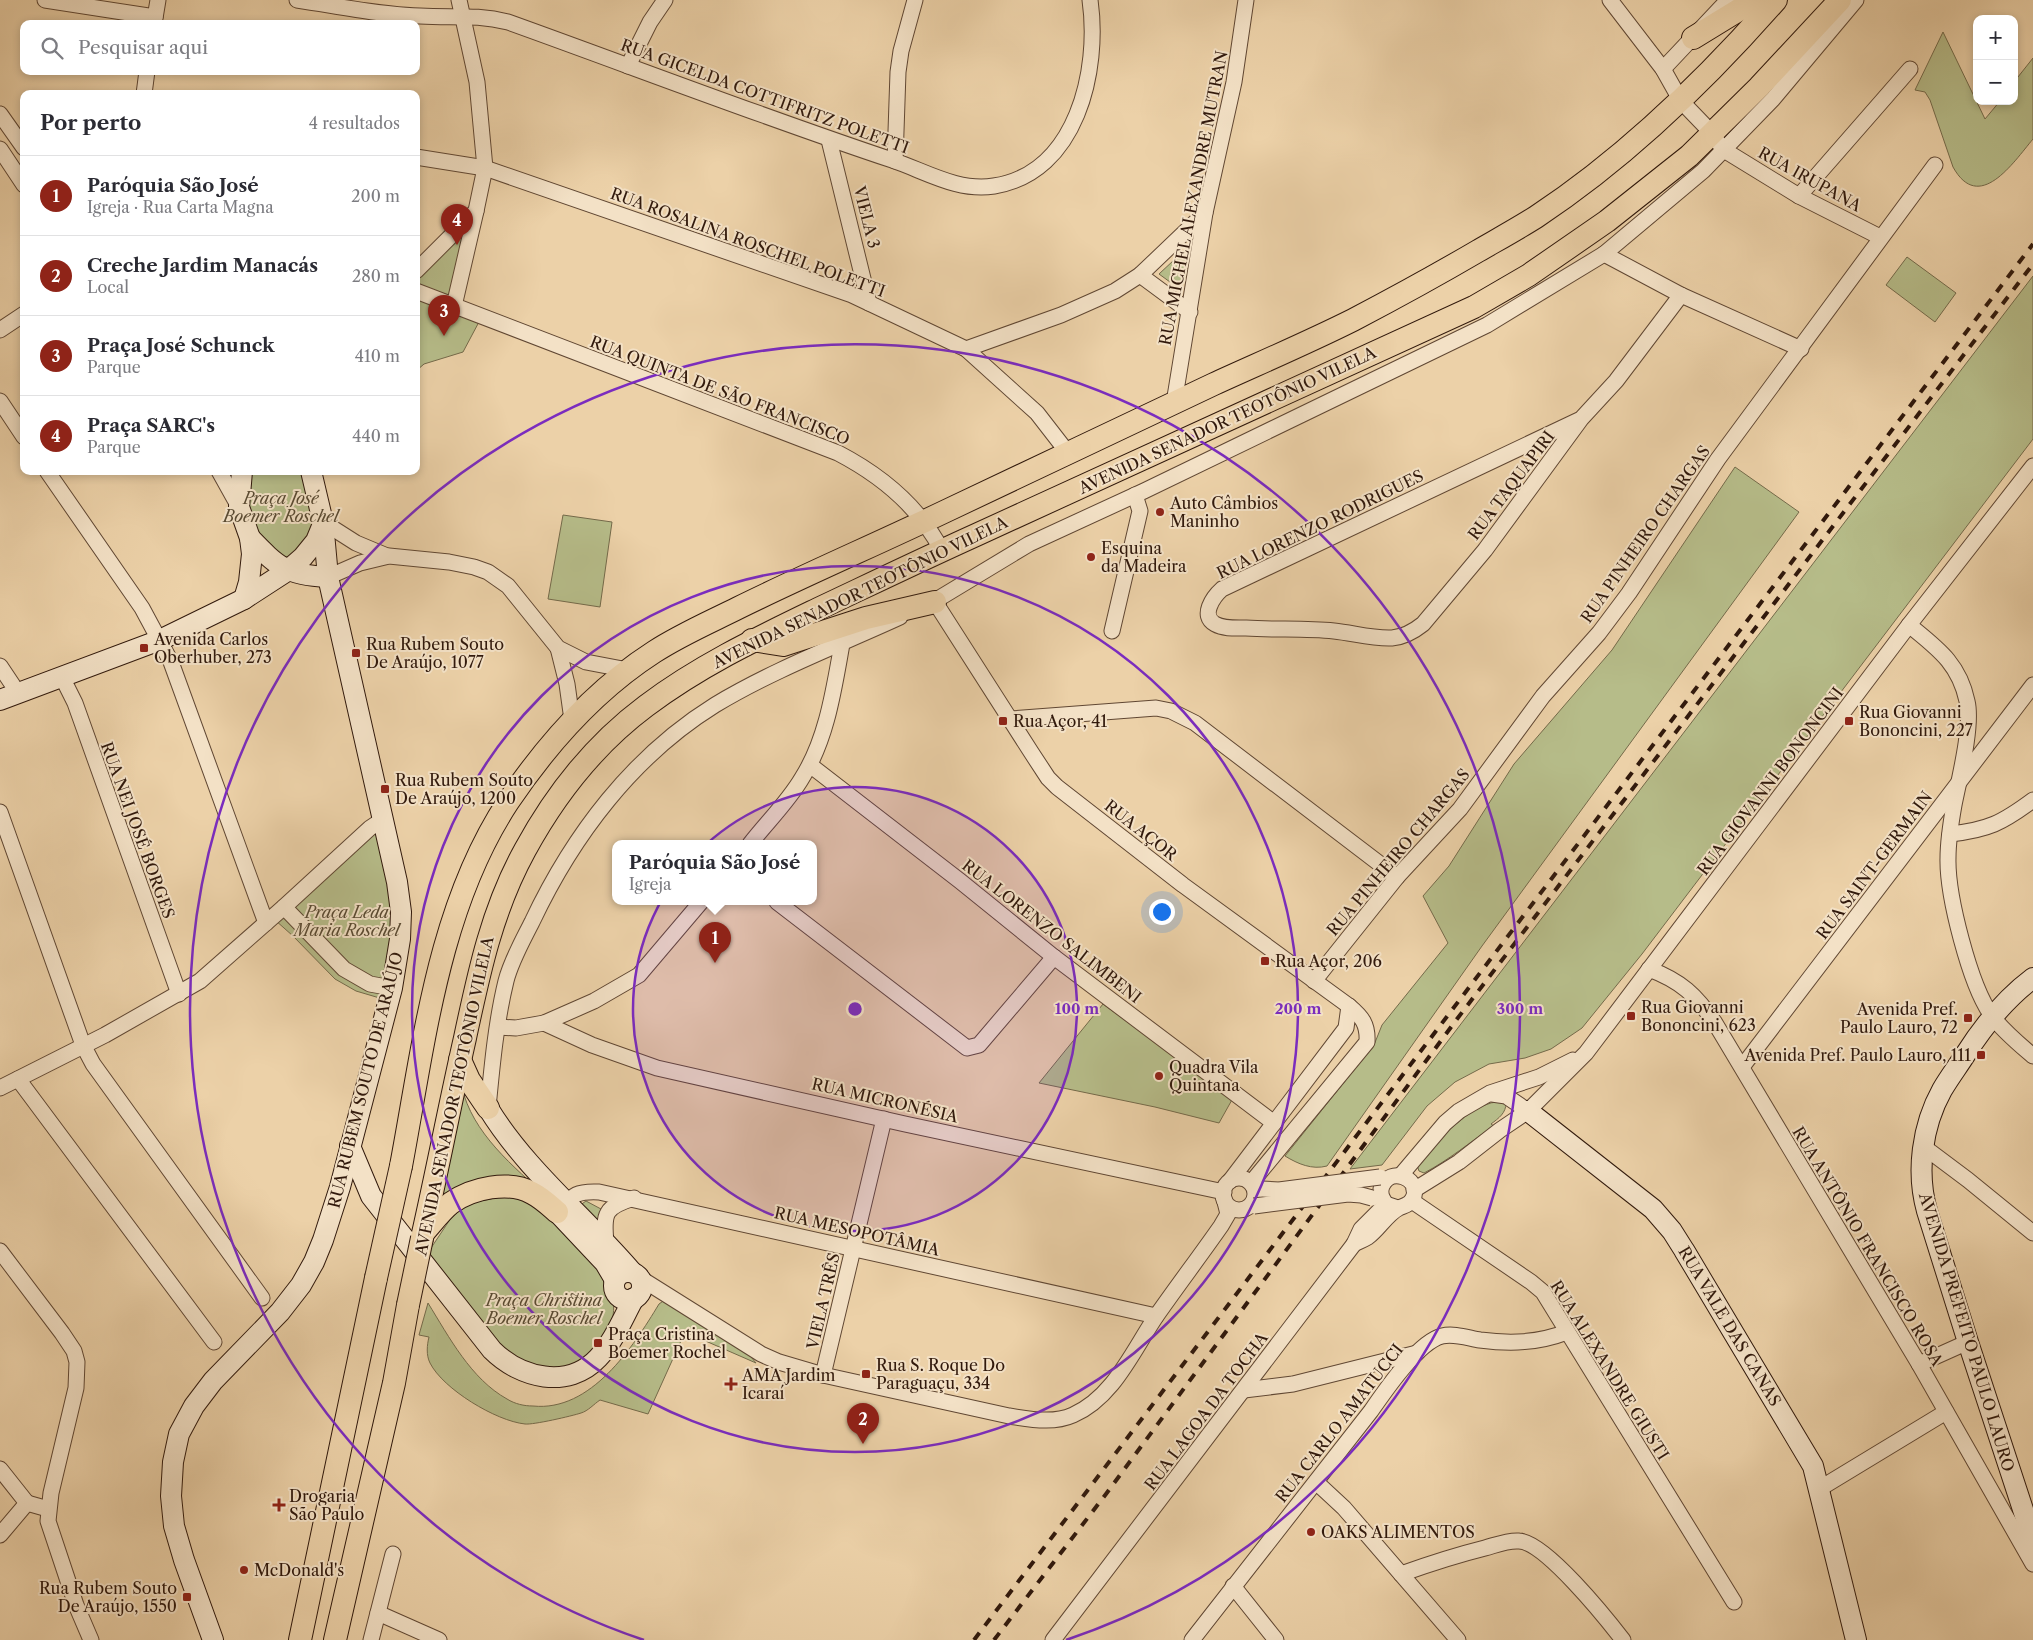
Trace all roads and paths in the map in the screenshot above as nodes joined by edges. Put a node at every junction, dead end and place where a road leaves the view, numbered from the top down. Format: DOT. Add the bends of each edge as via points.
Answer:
graph roads {
  1 [pos="45,0"];
  2 [pos="158,0"];
  3 [pos="297,0"];
  4 [pos="459,0"];
  5 [pos="665,0"];
  6 [pos="916,0"];
  7 [pos="1090,0"];
  8 [pos="1246,0"];
  9 [pos="1610,0"];
  10 [pos="1728,0"];
  11 [pos="1755,0"];
  12 [pos="1776,0"];
  13 [pos="1840,0"];
  14 [pos="1856,0"];
  15 [pos="463,16"];
  16 [pos="154,20"];
  17 [pos="1692,38"];
  18 [pos="628,66"];
  19 [pos="1663,69"];
  20 [pos="1910,69"];
  21 [pos="146,75"];
  22 [pos="145,90"];
  23 [pos="1681,101"];
  24 [pos="0,114"];
  25 [pos="830,140"];
  26 [pos="20,142"];
  27 [pos="1718,142"];
  28 [pos="0,149"];
  29 [pos="420,158"];
  30 [pos="895,161"];
  31 [pos="1935,165"];
  32 [pos="485,168"];
  33 [pos="20,179"];
  34 [pos="1799,196"];
  35 [pos="476,212"];
  36 [pos="1205,213"];
  37 [pos="1880,237"];
  38 [pos="1604,254"];
  39 [pos="420,266"];
  40 [pos="1140,275"];
  41 [pos="420,293"];
  42 [pos="1681,295"];
  43 [pos="869,303"];
  44 [pos="454,306"];
  45 [pos="1190,312"];
  46 [pos="20,317"];
  47 [pos="0,330"];
  48 [pos="1801,348"];
  49 [pos="966,349"];
  50 [pos="0,401"];
  51 [pos="1174,403"];
  52 [pos="1581,420"];
  53 [pos="20,431"];
  54 [pos="1068,453"];
  55 [pos="2033,466"];
  56 [pos="50,475"];
  57 [pos="221,475"];
  58 [pos="242,475"];
  59 [pos="312,475"];
  60 [pos="1135,495"];
  61 [pos="240,507"];
  62 [pos="925,521"];
  63 [pos="323,522"];
  64 [pos="250,538"];
  65 [pos="942,551"];
  66 [pos="389,556"];
  67 [pos="287,571"];
  68 [pos="328,577"];
  69 [pos="244,599"];
  70 [pos="935,602"];
  71 [pos="1909,625"];
  72 [pos="1112,631"];
  73 [pos="1336,631"];
  74 [pos="160,640"];
  75 [pos="752,640"];
  76 [pos="842,644"];
  77 [pos="558,648"];
  78 [pos="0,666"];
  79 [pos="628,670"];
  80 [pos="62,677"];
  81 [pos="2033,685"];
  82 [pos="9,697"];
  83 [pos="1011,719"];
  84 [pos="572,720"];
  85 [pos="810,765"];
  86 [pos="1960,781"];
  87 [pos="2033,800"];
  88 [pos="0,812"];
  89 [pos="382,820"];
  90 [pos="1950,834"];
  91 [pos="753,840"];
  92 [pos="1397,877"];
  93 [pos="698,905"];
  94 [pos="782,905"];
  95 [pos="284,907"];
  96 [pos="266,923"];
  97 [pos="1054,957"];
  98 [pos="1649,969"];
  99 [pos="1314,981"];
  100 [pos="2029,986"];
  101 [pos="392,988"];
  102 [pos="179,994"];
  103 [pos="1349,1006"];
  104 [pos="1992,1016"];
  105 [pos="544,1023"];
  106 [pos="498,1027"];
  107 [pos="82,1045"];
  108 [pos="1586,1053"];
  109 [pos="2033,1056"];
  110 [pos="460,1060"];
  111 [pos="1742,1067"];
  112 [pos="18,1079"];
  113 [pos="0,1088"];
  114 [pos="1490,1093"];
  115 [pos="488,1108"];
  116 [pos="1528,1111"];
  117 [pos="884,1119"];
  118 [pos="1274,1122"];
  119 [pos="350,1146"];
  120 [pos="1924,1147"];
  121 [pos="1392,1176"];
  122 [pos="1255,1186"];
  123 [pos="340,1187"];
  124 [pos="1226,1190"];
  125 [pos="371,1196"];
  126 [pos="634,1198"];
  127 [pos="1394,1200"];
  128 [pos="1251,1206"];
  129 [pos="562,1207"];
  130 [pos="2033,1233"];
  131 [pos="423,1236"];
  132 [pos="606,1242"];
  133 [pos="852,1249"];
  134 [pos="0,1251"];
  135 [pos="628,1285"];
  136 [pos="262,1298"];
  137 [pos="1156,1316"];
  138 [pos="1567,1332"];
  139 [pos="214,1342"];
  140 [pos="1968,1342"];
  141 [pos="1416,1353"];
  142 [pos="1919,1364"];
  143 [pos="823,1375"];
  144 [pos="1244,1390"];
  145 [pos="1946,1412"];
  146 [pos="0,1469"];
  147 [pos="1316,1482"];
  148 [pos="1819,1489"];
  149 [pos="27,1503"];
  150 [pos="48,1509"];
  151 [pos="0,1535"];
  152 [pos="2033,1540"];
  153 [pos="393,1554"];
  154 [pos="2033,1564"];
  155 [pos="1401,1574"];
  156 [pos="1233,1586"];
  157 [pos="1734,1602"];
  158 [pos="378,1613"];
  159 [pos="299,1636"];
  160 [pos="91,1640"];
  161 [pos="213,1640"];
  162 [pos="335,1640"];
  163 [pos="371,1640"];
  164 [pos="439,1640"];
  165 [pos="1053,1640"];
  166 [pos="1192,1640"];
  167 [pos="1276,1640"];
  168 [pos="1458,1640"];
  169 [pos="1623,1640"];
  170 [pos="1856,1640"];
  1 -- 16 [label="street"];
  2 -- 16 [label="street"];
  3 -- 15 [label="street, RUA GICELDA COTTIFRITZ POLETTI" via="377,13"];
  4 -- 15 [label="street"];
  5 -- 18 [label="street"];
  6 -- 30 [label="street" via="898,72"];
  7 -- 30 [label="street, RUA GICELDA COTTIFRITZ POLETTI" via="1092,44 1085,91 1070,128 1039,166 1012,182 977,187 960,185"];
  8 -- 36 [label="street, RUA MICHEL ALEXANDRE MUTRAN" via="1234,82"];
  9 -- 19 [label="street, RUA IRUPANA"];
  10 -- 17 [label="street"];
  11 -- 17 [label="main road"];
  12 -- 23 [label="main road"];
  13 -- 27 [label="main road, AVENIDA SENADOR TEOTÔNIO VILELA"];
  14 -- 27 [label="street" via="1774,98"];
  15 -- 18 [label="street, RUA GICELDA COTTIFRITZ POLETTI" via="486,16 508,22"];
  15 -- 32 [label="street" via="477,82"];
  17 -- 19 [label="street"];
  18 -- 25 [label="street, RUA GICELDA COTTIFRITZ POLETTI"];
  19 -- 23 [label="street, RUA IRUPANA"];
  20 -- 34 [label="street"];
  21 -- 22 [label="street"];
  23 -- 27 [label="street, RUA IRUPANA"];
  23 -- 51 [label="main road" via="1634,144 1536,217 1349,322"];
  24 -- 26 [label="street"];
  25 -- 30 [label="street, RUA GICELDA COTTIFRITZ POLETTI"];
  25 -- 43 [label="street, VIELA 3"];
  27 -- 34 [label="street, RUA IRUPANA"];
  27 -- 38 [label="street, AVENIDA SENADOR TEOTÔNIO VILELA" via="1703,172"];
  27 -- 65 [label="main road, AVENIDA SENADOR TEOTÔNIO VILELA" via="1689,156 1607,221 1529,275 1474,307"];
  28 -- 33 [label="street"];
  29 -- 32 [label="street, RUA ROSALINA ROSCHEL POLETTI"];
  31 -- 37 [label="street, RUA PINHEIRO CHARGAS"];
  32 -- 35 [label="street"];
  32 -- 43 [label="street, RUA ROSALINA ROSCHEL POLETTI"];
  34 -- 37 [label="street, RUA IRUPANA"];
  35 -- 39 [label="street"];
  35 -- 44 [label="street"];
  36 -- 40 [label="street"];
  36 -- 45 [label="street, RUA MICHEL ALEXANDRE MUTRAN"];
  37 -- 48 [label="street, RUA PINHEIRO CHARGAS"];
  38 -- 42 [label="street"];
  38 -- 60 [label="street, AVENIDA SENADOR TEOTÔNIO VILELA" via="1487,325"];
  40 -- 45 [label="street"];
  40 -- 49 [label="street" via="1088,304"];
  41 -- 44 [label="street, RUA QUINTA DE SÃO FRANCISCO"];
  42 -- 48 [label="street"];
  42 -- 52 [label="street, RUA TAQUAPIRI" via="1616,381"];
  43 -- 49 [label="street, RUA ROSALINA ROSCHEL POLETTI"];
  44 -- 62 [label="street, RUA QUINTA DE SÃO FRANCISCO" via="838,453 880,478"];
  45 -- 51 [label="street, RUA MICHEL ALEXANDRE MUTRAN"];
  46 -- 47 [label="street"];
  48 -- 92 [label="street, RUA PINHEIRO CHARGAS" via="1718,459 1629,593 1543,696 1460,809"];
  49 -- 54 [label="street, RUA ROSALINA ROSCHEL POLETTI" via="1037,413"];
  50 -- 53 [label="street"];
  51 -- 54 [label="main road"];
  52 -- 73 [label="street, RUA TAQUAPIRI" via="1485,550 1423,624 1408,634 1392,638"];
  52 -- 73 [label="street, RUA LORENZO RODRIGUES" via="1222,589 1208,610 1214,624 1222,626"];
  54 -- 62 [label="main road"];
  55 -- 71 [label="street, RUA GIOVANNI BONONCINI"];
  56 -- 74 [label="street" via="142,608"];
  57 -- 61 [label="street"];
  58 -- 61 [label="street"];
  59 -- 63 [label="street, RUA RUBEM SOUTO DE ARAÚJO"];
  60 -- 70 [label="street, AVENIDA SENADOR TEOTÔNIO VILELA" via="1029,544"];
  60 -- 72 [label="street" via="1140,511"];
  61 -- 64 [label="street"];
  62 -- 65 [label="street, RUA QUINTA DE SÃO FRANCISCO"];
  62 -- 79 [label="main road" via="708,623 655,651"];
  63 -- 66 [label="street" via="356,542"];
  63 -- 67 [label="street" via="311,548"];
  63 -- 68 [label="street, RUA RUBEM SOUTO DE ARAÚJO"];
  64 -- 67 [label="street"];
  64 -- 69 [label="street" via="251,572"];
  65 -- 75 [label="main road, AVENIDA SENADOR TEOTÔNIO VILELA"];
  66 -- 68 [label="street" via="360,563"];
  66 -- 77 [label="street" via="449,562 488,572 508,586"];
  67 -- 68 [label="street"];
  67 -- 69 [label="street"];
  68 -- 89 [label="street, RUA RUBEM SOUTO DE ARAÚJO"];
  69 -- 74 [label="street"];
  70 -- 75 [label="main road" via="866,618 783,645"];
  70 -- 76 [label="street, AVENIDA SENADOR TEOTÔNIO VILELA"];
  70 -- 83 [label="street, RUA AÇOR"];
  71 -- 86 [label="street" via="1944,655 1956,669 1962,684 1968,703 1968,717"];
  71 -- 98 [label="street, RUA GIOVANNI BONONCINI"];
  74 -- 80 [label="street"];
  74 -- 96 [label="street" via="188,706"];
  75 -- 110 [label="main road, AVENIDA SENADOR TEOTÔNIO VILELA" via="684,679 643,708 582,766 552,805 524,852 489,934"];
  76 -- 85 [label="street" via="832,698"];
  76 -- 106 [label="street, AVENIDA SENADOR TEOTÔNIO VILELA" via="713,706 656,749 622,785 587,825 538,908 507,979"];
  77 -- 79 [label="street" via="586,662"];
  77 -- 84 [label="street" via="568,684"];
  78 -- 82 [label="street"];
  79 -- 84 [label="main road"];
  80 -- 82 [label="street"];
  80 -- 102 [label="street, RUA NEI JOSÉ BORGES" via="75,703"];
  81 -- 86 [label="street, RUA SAINT-GERMAIN"];
  83 -- 92 [label="street" via="1156,708 1184,715"];
  83 -- 99 [label="street, RUA AÇOR" via="1057,787 1182,885"];
  84 -- 159 [label="main road, bridge" via="509,801 492,830 464,892 439,968 401,1166"];
  85 -- 91 [label="street"];
  85 -- 97 [label="street, RUA LORENZO SALIMBENI"];
  86 -- 90 [label="street"];
  86 -- 111 [label="street, RUA SAINT-GERMAIN"];
  87 -- 90 [label="street" via="1993,826 1975,832"];
  88 -- 107 [label="street"];
  89 -- 95 [label="street"];
  89 -- 101 [label="street, RUA RUBEM SOUTO DE ARAÚJO" via="401,912"];
  90 -- 104 [label="street" via="1948,858 1956,918 1972,972"];
  92 -- 99 [label="street, RUA PINHEIRO CHARGAS"];
  93 -- 105 [label="street" via="639,975 594,1001"];
  94 -- 97 [label="street" via="967,1048 979,1045"];
  95 -- 96 [label="street"];
  95 -- 101 [label="street" via="344,969 370,984"];
  96 -- 102 [label="street" via="208,975"];
  97 -- 118 [label="street, RUA LORENZO SALIMBENI"];
  98 -- 108 [label="street, RUA GIOVANNI BONONCINI"];
  98 -- 111 [label="street, RUA ANTÔNIO FRANCISCO ROSA" via="1676,982 1698,1000"];
  99 -- 103 [label="street, RUA AÇOR"];
  100 -- 104 [label="street, AVENIDA PREFEITO PAULO LAURO"];
  101 -- 119 [label="street, RUA RUBEM SOUTO DE ARAÚJO"];
  102 -- 107 [label="street"];
  103 -- 118 [label="street" via="1346,1028"];
  103 -- 122 [label="street, RUA AÇOR" via="1366,1023 1367,1042"];
  104 -- 109 [label="street"];
  104 -- 120 [label="street, AVENIDA PREFEITO PAULO LAURO" via="1942,1089"];
  105 -- 106 [label="street" via="516,1028"];
  105 -- 117 [label="street, RUA MICRONÉSIA" via="650,1066"];
  106 -- 115 [label="street, AVENIDA SENADOR TEOTÔNIO VILELA"];
  107 -- 112 [label="street"];
  107 -- 136 [label="street" via="92,1064"];
  108 -- 114 [label="street" via="1540,1077"];
  108 -- 116 [label="street, RUA GIOVANNI BONONCINI"];
  110 -- 115 [label="main road"];
  110 -- 131 [label="main road, AVENIDA SENADOR TEOTÔNIO VILELA"];
  111 -- 142 [label="street, RUA ANTÔNIO FRANCISCO ROSA"];
  112 -- 113 [label="street"];
  112 -- 139 [label="street"];
  114 -- 116 [label="street, RUA VALE DAS CANAS" via="1506,1096"];
  114 -- 121 [label="street" via="1446,1122"];
  115 -- 129 [label="street" via="502,1131 546,1182"];
  116 -- 127 [label="street" via="1459,1162"];
  116 -- 148 [label="street, RUA VALE DAS CANAS" via="1642,1198 1666,1224 1796,1436 1813,1466"];
  117 -- 124 [label="street, RUA MICRONÉSIA"];
  117 -- 133 [label="street, VIELA TRÊS"];
  118 -- 124 [label="street"];
  119 -- 123 [label="street, RUA RUBEM SOUTO DE ARAÚJO"];
  119 -- 125 [label="street"];
  120 -- 130 [label="street"];
  120 -- 140 [label="street, AVENIDA PREFEITO PAULO LAURO" via="1923,1194"];
  121 -- 122 [label="street, bridge" via="1279,1190"];
  121 -- 127 [label="street" via="1383,1184 1381,1194"];
  121 -- 127 [label="street" via="1410,1180"];
  122 -- 124 [label="street" via="1241,1178"];
  122 -- 128 [label="street"];
  123 -- 125 [label="street"];
  123 -- 161 [label="street, RUA RUBEM SOUTO DE ARAÚJO" via="317,1255 301,1285 280,1312 213,1381 179,1434 172,1470 174,1526"];
  124 -- 128 [label="street" via="1229,1206 1237,1210"];
  124 -- 137 [label="street" via="1228,1214"];
  125 -- 135 [label="street" via="492,1350 514,1369 557,1377 574,1374 590,1365 615,1332"];
  126 -- 129 [label="street, RUA MESOPOTÂMIA" via="586,1191 572,1195"];
  126 -- 132 [label="street" via="607,1212"];
  126 -- 133 [label="street, RUA MESOPOTÂMIA"];
  127 -- 128 [label="street, bridge" via="1348,1194"];
  127 -- 138 [label="street, RUA ALEXANDRE GIUSTI" via="1538,1287"];
  127 -- 144 [label="street, RUA LAGOA DA TOCHA" via="1368,1237 1354,1244"];
  129 -- 131 [label="main road" via="525,1190 495,1187 474,1192 447,1206"];
  129 -- 132 [label="street"];
  129 -- 135 [label="street" via="604,1263"];
  131 -- 162 [label="main road, AVENIDA SENADOR TEOTÔNIO VILELA, bridge" via="394,1383"];
  132 -- 135 [label="street"];
  133 -- 137 [label="street, RUA MESOPOTÂMIA"];
  133 -- 143 [label="street, VIELA TRÊS"];
  134 -- 150 [label="street" via="62,1333 77,1362 76,1388"];
  135 -- 143 [label="street" via="761,1354"];
  137 -- 143 [label="street" via="1113,1383 1097,1400 1061,1420 1009,1416"];
  138 -- 141 [label="street, RUA CARLO AMATUCCI" via="1522,1343 1441,1336"];
  138 -- 157 [label="street, RUA ALEXANDRE GIUSTI"];
  140 -- 142 [label="street"];
  140 -- 152 [label="street, AVENIDA PREFEITO PAULO LAURO"];
  141 -- 144 [label="street" via="1293,1384"];
  141 -- 147 [label="street, RUA CARLO AMATUCCI"];
  142 -- 145 [label="street, RUA ANTÔNIO FRANCISCO ROSA"];
  144 -- 165 [label="street, RUA LAGOA DA TOCHA"];
  145 -- 148 [label="street"];
  145 -- 154 [label="street, RUA ANTÔNIO FRANCISCO ROSA"];
  146 -- 149 [label="street"];
  147 -- 155 [label="street" via="1344,1508"];
  147 -- 156 [label="street, RUA CARLO AMATUCCI"];
  148 -- 170 [label="street, RUA VALE DAS CANAS"];
  149 -- 150 [label="street"];
  149 -- 151 [label="street"];
  150 -- 160 [label="street" via="50,1532"];
  153 -- 158 [label="street"];
  155 -- 168 [label="street"];
  155 -- 169 [label="street" via="1501,1544 1526,1542 1541,1551 1573,1582"];
  156 -- 166 [label="street, RUA CARLO AMATUCCI"];
  156 -- 167 [label="street"];
  158 -- 163 [label="street"];
  158 -- 164 [label="street"];
}
